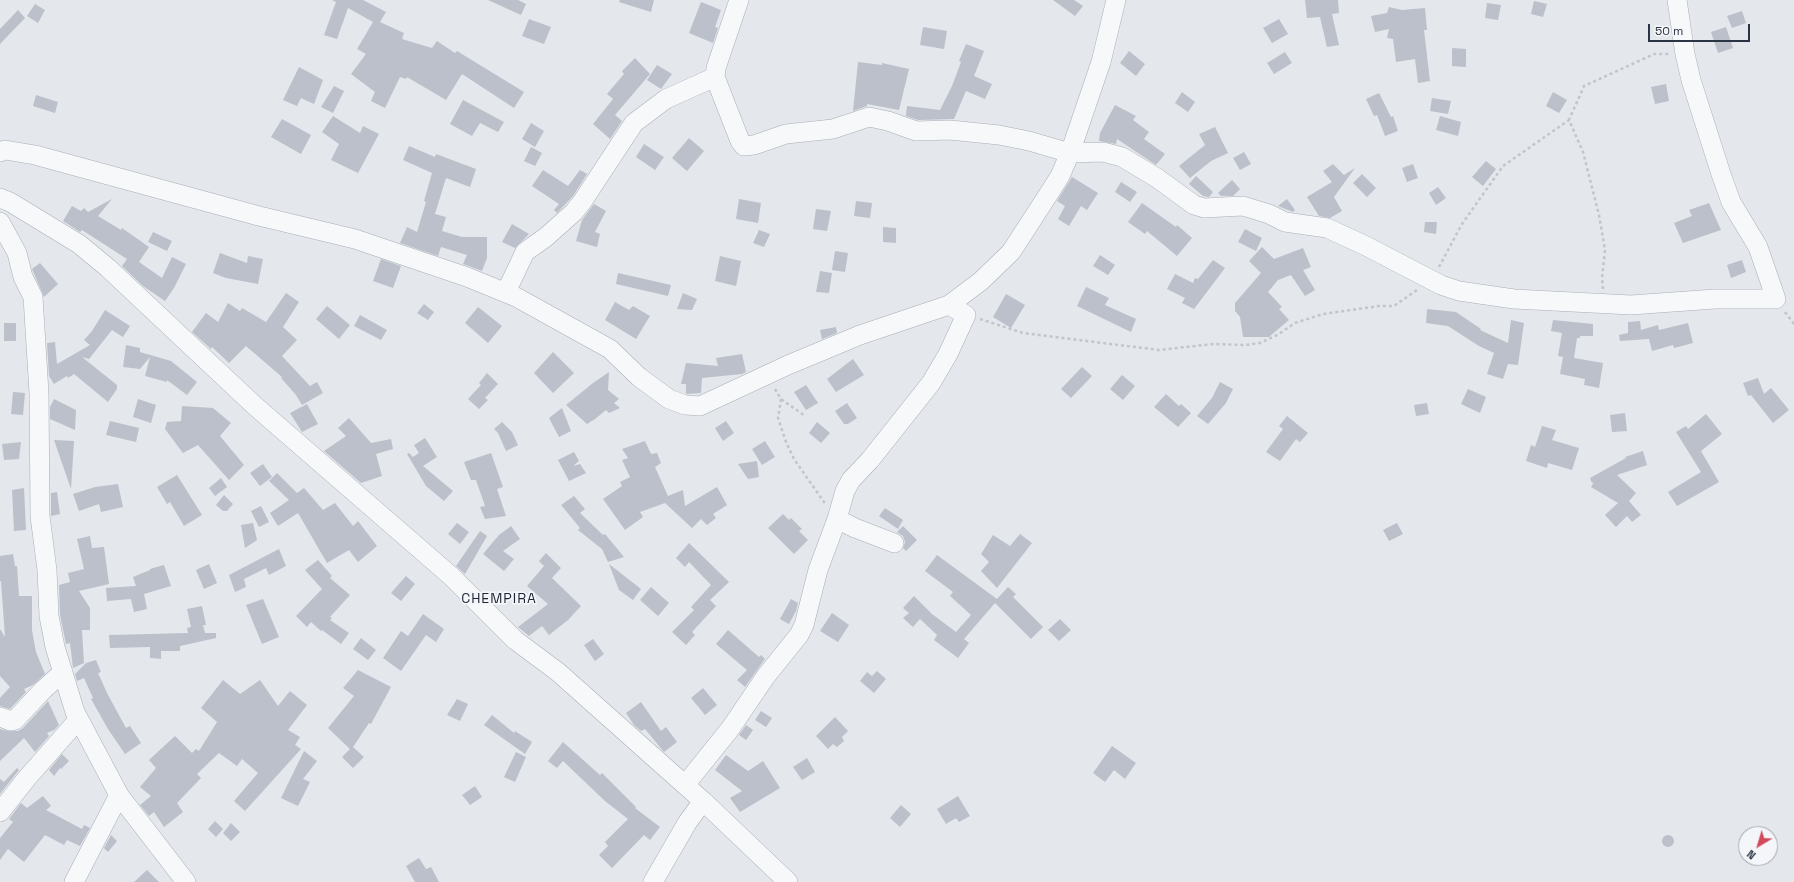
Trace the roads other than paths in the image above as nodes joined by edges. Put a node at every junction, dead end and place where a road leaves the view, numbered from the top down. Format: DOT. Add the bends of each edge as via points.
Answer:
graph roads {
  1 [pos="739,0"];
  2 [pos="1116,0"];
  3 [pos="1677,0"];
  4 [pos="715,77"];
  5 [pos="0,152"];
  6 [pos="1070,154"];
  7 [pos="0,198"];
  8 [pos="0,222"];
  9 [pos="506,292"];
  10 [pos="949,305"];
  11 [pos="837,519"];
  12 [pos="894,543"];
  13 [pos="64,672"];
  14 [pos="0,717"];
  15 [pos="78,720"];
  16 [pos="685,785"];
  17 [pos="119,795"];
  18 [pos="703,801"];
  19 [pos="0,812"];
  20 [pos="74,882"];
  21 [pos="186,882"];
  22 [pos="653,882"];
  23 [pos="788,882"];
  1 -- 4 [label="street"];
  2 -- 6 [label="street" via="1101,62"];
  3 -- 6 [label="street" via="1691,80 1725,186 1731,202 1758,247 1776,299 1715,299 1631,305 1514,298 1458,291 1327,228 1285,222 1243,206 1204,208 1194,205 1122,157 1103,152"];
  4 -- 6 [label="street" via="744,146 786,134 833,129 869,117 916,131 950,130 999,135"];
  4 -- 9 [label="street" via="666,99 634,123 574,212 525,252"];
  5 -- 9 [label="street" via="5,150 35,155 259,216 355,239"];
  6 -- 10 [label="street" via="1060,176 1011,252 981,281"];
  7 -- 16 [label="street" via="79,244 108,268 255,406 451,576 514,640 558,672"];
  8 -- 13 [label="street" via="17,253 21,273 33,297 39,394 40,516 47,570 49,616 53,641"];
  9 -- 10 [label="street" via="610,349 639,377 669,399 692,407 700,406 860,335"];
  10 -- 11 [label="street" via="966,315 948,354 931,382 870,460 851,480 840,503"];
  11 -- 12 [label="street"];
  11 -- 16 [label="street" via="818,570 799,635"];
  13 -- 14 [label="street" via="43,690 16,720"];
  13 -- 15 [label="street"];
  15 -- 17 [label="street"];
  15 -- 19 [label="street"];
  16 -- 18 [label="street"];
  17 -- 20 [label="street"];
  17 -- 21 [label="street"];
  18 -- 22 [label="street" via="687,823"];
  18 -- 23 [label="street"];
}
